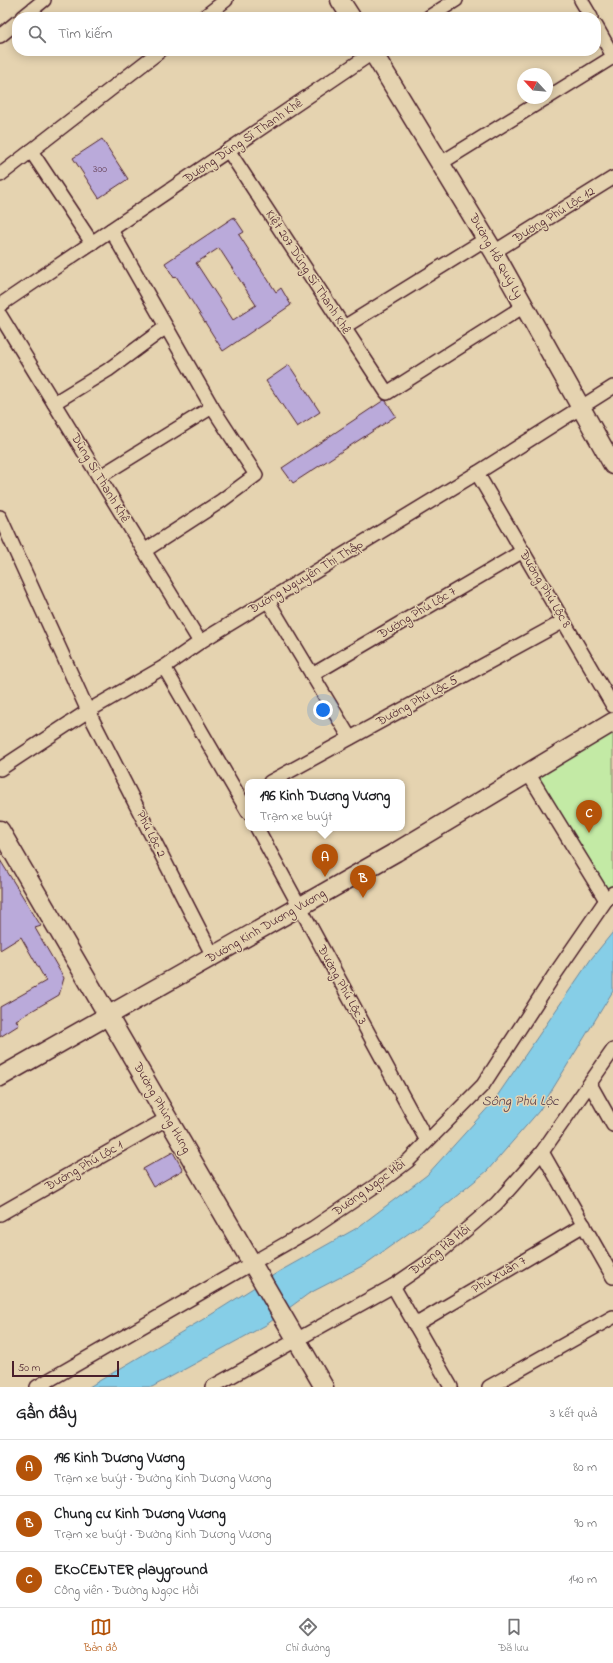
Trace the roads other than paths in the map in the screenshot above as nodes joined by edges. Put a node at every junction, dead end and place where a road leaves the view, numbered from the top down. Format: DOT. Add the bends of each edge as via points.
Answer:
graph roads {
  1 [pos="44,0"];
  2 [pos="226,0"];
  3 [pos="340,0"];
  4 [pos="456,0"];
  5 [pos="581,0"];
  6 [pos="29,12"];
  7 [pos="210,12"];
  8 [pos="348,12"];
  9 [pos="437,12"];
  10 [pos="588,12"];
  11 [pos="12,26"];
  12 [pos="601,35"];
  13 [pos="0,36"];
  14 [pos="154,56"];
  15 [pos="366,56"];
  16 [pos="376,56"];
  17 [pos="613,56"];
  18 [pos="553,94"];
  19 [pos="537,104"];
  20 [pos="228,150"];
  21 [pos="31,151"];
  22 [pos="441,163"];
  23 [pos="0,175"];
  24 [pos="613,178"];
  25 [pos="111,230"];
  26 [pos="92,243"];
  27 [pos="490,245"];
  28 [pos="0,305"];
  29 [pos="524,306"];
  30 [pos="0,314"];
  31 [pos="166,327"];
  32 [pos="344,327"];
  33 [pos="613,387"];
  34 [pos="54,403"];
  35 [pos="212,407"];
  36 [pos="581,407"];
  37 [pos="613,465"];
  38 [pos="477,473"];
  39 [pos="99,477"];
  40 [pos="0,517"];
  41 [pos="144,551"];
  42 [pos="522,551"];
  43 [pos="268,601"];
  44 [pos="564,621"];
  45 [pos="200,642"];
  46 [pos="164,667"];
  47 [pos="312,675"];
  48 [pos="613,706"];
  49 [pos="88,711"];
  50 [pos="613,722"];
  51 [pos="350,738"];
  52 [pos="0,769"];
  53 [pos="528,773"];
  54 [pos="275,779"];
  55 [pos="244,796"];
  56 [pos="0,830"];
  57 [pos="259,831"];
  58 [pos="610,897"];
  59 [pos="299,907"];
  60 [pos="213,956"];
  61 [pos="108,1015"];
  62 [pos="613,1050"];
  63 [pos="0,1077"];
  64 [pos="590,1084"];
  65 [pos="168,1118"];
  66 [pos="612,1119"];
  67 [pos="427,1141"];
  68 [pos="542,1152"];
  69 [pos="0,1214"];
  70 [pos="584,1225"];
  71 [pos="257,1270"];
  72 [pos="613,1277"];
  73 [pos="393,1286"];
  74 [pos="613,1317"];
  75 [pos="415,1325"];
  76 [pos="297,1339"];
  77 [pos="37,1387"];
  78 [pos="212,1387"];
  79 [pos="324,1387"];
  80 [pos="451,1387"];
  81 [pos="489,1387"];
  1 -- 6 [label="street"];
  2 -- 7 [label="street"];
  3 -- 8 [label="street"];
  4 -- 9 [label="street"];
  5 -- 10 [label="street"];
  11 -- 13 [label="street"];
  12 -- 17 [label="street"];
  14 -- 21 [label="street"];
  15 -- 20 [label="street, Đường Dũng Sĩ Thanh Khê"];
  16 -- 22 [label="street, Đường Hồ Quý Ly"];
  17 -- 18 [label="street"];
  19 -- 22 [label="street"];
  20 -- 25 [label="street, Đường Dũng Sĩ Thanh Khê"];
  20 -- 32 [label="street, Kiệt 207 Dũng Sĩ Thanh Khê"];
  21 -- 23 [label="street"];
  21 -- 26 [label="street"];
  22 -- 27 [label="street, Đường Hồ Quý Ly"];
  24 -- 27 [label="street, Đường Phú Lộc 12"];
  25 -- 26 [label="street, Đường Dũng Sĩ Thanh Khê"];
  25 -- 31 [label="street"];
  26 -- 28 [label="street, Đường Dũng Sĩ Thanh Khê"];
  27 -- 29 [label="street, Đường Hồ Quý Ly"];
  27 -- 32 [label="street, Đường Phú Lộc 12"];
  29 -- 32 [label="street, Kiệt 207 Dũng Sĩ Thanh Khê" via="387,394"];
  29 -- 36 [label="street, Đường Hồ Quý Ly"];
  30 -- 34 [label="street, Dũng Sĩ Thanh Khê"];
  31 -- 34 [label="street" via="108,370"];
  31 -- 35 [label="street"];
  33 -- 36 [label="street, Đường Nguyễn Thị Thập"];
  34 -- 39 [label="street, Dũng Sĩ Thanh Khê"];
  35 -- 39 [label="street"];
  35 -- 41 [label="street" via="256,475"];
  36 -- 37 [label="street, Đường Hồ Quý Ly"];
  36 -- 38 [label="street, Đường Nguyễn Thị Thập"];
  38 -- 42 [label="street, Đường Phú Lộc 8"];
  38 -- 43 [label="street, Đường Nguyễn Thị Thập"];
  39 -- 41 [label="street, Dũng Sĩ Thanh Khê"];
  40 -- 49 [label="street"];
  41 -- 45 [label="street, Dũng Sĩ Thanh Khê"];
  42 -- 44 [label="street, Đường Phú Lộc 8"];
  42 -- 47 [label="street, Đường Phú Lộc 7"];
  43 -- 45 [label="street, Đường Nguyễn Thị Thập"];
  43 -- 47 [label="street"];
  44 -- 48 [label="street, Đường Phú Lộc 8"];
  44 -- 51 [label="street, Đường Phú Lộc 5"];
  45 -- 46 [label="street, Đường Nguyễn Thị Thập"];
  46 -- 49 [label="street, Đường Nguyễn Thị Thập"];
  46 -- 55 [label="street"];
  47 -- 51 [label="street"];
  49 -- 52 [label="street, Đường Nguyễn Thị Thập"];
  49 -- 60 [label="street, Phú Lộc 2"];
  50 -- 53 [label="street, Đường Kinh Dương Vương"];
  51 -- 54 [label="street, Đường Phú Lộc 5"];
  53 -- 58 [label="street"];
  53 -- 59 [label="street, Đường Kinh Dương Vương"];
  56 -- 61 [label="street, Đường Phùng Hưng"];
  57 -- 59 [label="street, Đường Phú Lộc 3"];
  58 -- 67 [label="street, Đường Ngọc Hồi" via="483,1086"];
  59 -- 60 [label="street, Đường Kinh Dương Vương"];
  59 -- 67 [label="street, Đường Phú Lộc 3"];
  60 -- 61 [label="street, Đường Kinh Dương Vương"];
  61 -- 63 [label="street, Đường Kinh Dương Vương"];
  61 -- 65 [label="street, Đường Phùng Hưng"];
  62 -- 64 [label="street, Đường Hà Hồi"];
  64 -- 66 [label="street"];
  64 -- 68 [label="street, Đường Hà Hồi"];
  65 -- 69 [label="street, Đường Phú Lộc 1"];
  65 -- 71 [label="street, Đường Phùng Hưng"];
  67 -- 71 [label="street, Đường Ngọc Hồi" via="378,1184 312,1228"];
  68 -- 70 [label="street"];
  68 -- 73 [label="street, Đường Hà Hồi" via="496,1204 431,1260"];
  70 -- 72 [label="street"];
  70 -- 75 [label="street, Phú Xuân 7"];
  71 -- 76 [label="street, Đường Phùng Hưng"];
  71 -- 77 [label="street, Đường Ngọc Hồi"];
  73 -- 75 [label="street"];
  73 -- 76 [label="street, Đường Hà Hồi"];
  74 -- 81 [label="street"];
  75 -- 80 [label="street"];
  76 -- 78 [label="street, Đường Hà Hồi"];
  76 -- 79 [label="street, Đường Phùng Hưng"];
}
